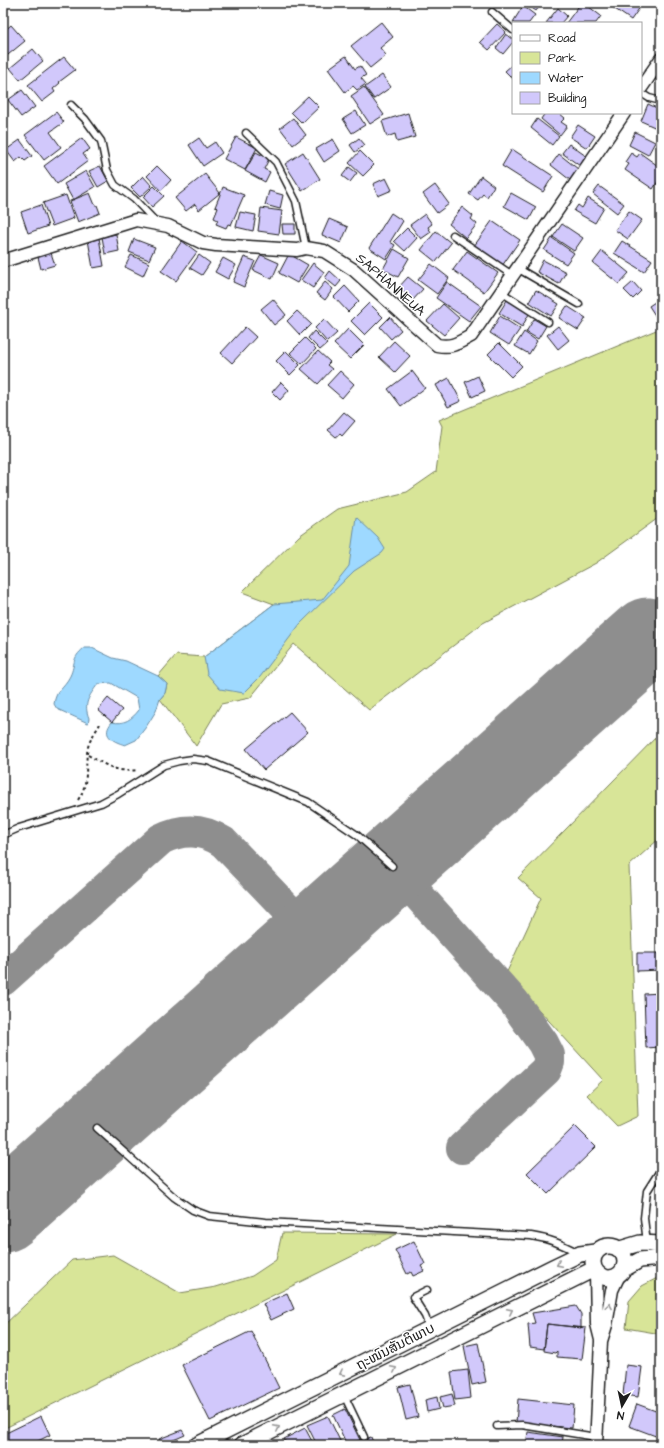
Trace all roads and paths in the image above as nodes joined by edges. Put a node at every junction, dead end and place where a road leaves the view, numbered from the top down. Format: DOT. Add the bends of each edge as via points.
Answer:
graph roads {
  1 [pos="492,12"];
  2 [pos="512,29"];
  3 [pos="661,59"];
  4 [pos="642,87"];
  5 [pos="642,94"];
  6 [pos="661,101"];
  7 [pos="70,105"];
  8 [pos="620,114"];
  9 [pos="246,133"];
  10 [pos="157,224"];
  11 [pos="453,235"];
  12 [pos="306,248"];
  13 [pos="3,261"];
  14 [pos="515,272"];
  15 [pos="501,292"];
  16 [pos="579,304"];
  17 [pos="548,322"];
  18 [pos="100,724"];
  19 [pos="88,755"];
  20 [pos="159,768"];
  21 [pos="77,802"];
  22 [pos="3,835"];
  23 [pos="392,866"];
  24 [pos="97,1128"];
  25 [pos="661,1169"];
  26 [pos="654,1244"];
  27 [pos="620,1249"];
  28 [pos="595,1252"];
  29 [pos="580,1254"];
  30 [pos="661,1258"];
  31 [pos="595,1271"];
  32 [pos="622,1271"];
  33 [pos="427,1290"];
  34 [pos="430,1329"];
  35 [pos="601,1341"];
  36 [pos="344,1394"];
  37 [pos="497,1426"];
  38 [pos="364,1437"];
  39 [pos="596,1442"];
  40 [pos="197,1445"];
  41 [pos="242,1445"];
  42 [pos="609,1445"];
  1 -- 2 [label="lane"];
  3 -- 4 [label="street"];
  5 -- 6 [label="lane"];
  7 -- 10 [label="lane" via="85,119 101,141 107,170 115,185"];
  8 -- 14 [label="street, SAPHANNEUA"];
  9 -- 12 [label="lane" via="276,162 296,201"];
  10 -- 12 [label="street, SAPHANNEUA" via="168,226 203,243 297,250"];
  10 -- 13 [label="street, SAPHANNEUA" via="136,220"];
  11 -- 14 [label="lane"];
  12 -- 15 [label="street, SAPHANNEUA" via="324,251 354,270 437,345 458,343 471,336"];
  14 -- 15 [label="street, SAPHANNEUA"];
  14 -- 16 [label="lane"];
  15 -- 17 [label="lane"];
  18 -- 19 [label="path" via="88,746"];
  19 -- 20 [label="path" via="116,770 128,772"];
  19 -- 21 [label="path" via="84,791"];
  20 -- 22 [label="lane" via="101,803"];
  20 -- 23 [label="lane" via="179,761 208,761 308,802 357,835"];
  24 -- 29 [label="lane" via="174,1197 193,1210 209,1216 266,1222 531,1236 548,1238"];
  25 -- 26 [label="lane" via="647,1191 644,1218"];
  26 -- 27 [label="street" via="640,1243"];
  27 -- 28 [label="street" via="610,1245"];
  27 -- 32 [label="street" via="625,1258"];
  28 -- 29 [label="street, ຖະໜົນສັນຕິພາບ"];
  28 -- 31 [label="street"];
  29 -- 34 [label="street, ຖະໜົນສັນຕິພາບ, one-way"];
  30 -- 32 [label="street" via="640,1260"];
  31 -- 32 [label="street" via="606,1278 616,1276"];
  31 -- 35 [label="street" via="597,1324"];
  36 -- 31 [label="street, ຖະໜົນສັນຕິພາບ, one-way"];
  35 -- 32 [label="street, one-way" via="612,1290"];
  33 -- 34 [label="lane" via="413,1297"];
  34 -- 40 [label="street, ຖະໜົນສັນຕິພາບ, one-way"];
  35 -- 39 [label="street"];
  36 -- 38 [label="lane"];
  41 -- 36 [label="street, ຖະໜົນສັນຕິພາບ, one-way"];
  37 -- 39 [label="lane" via="522,1425"];
  39 -- 42 [label="lane"];
}
